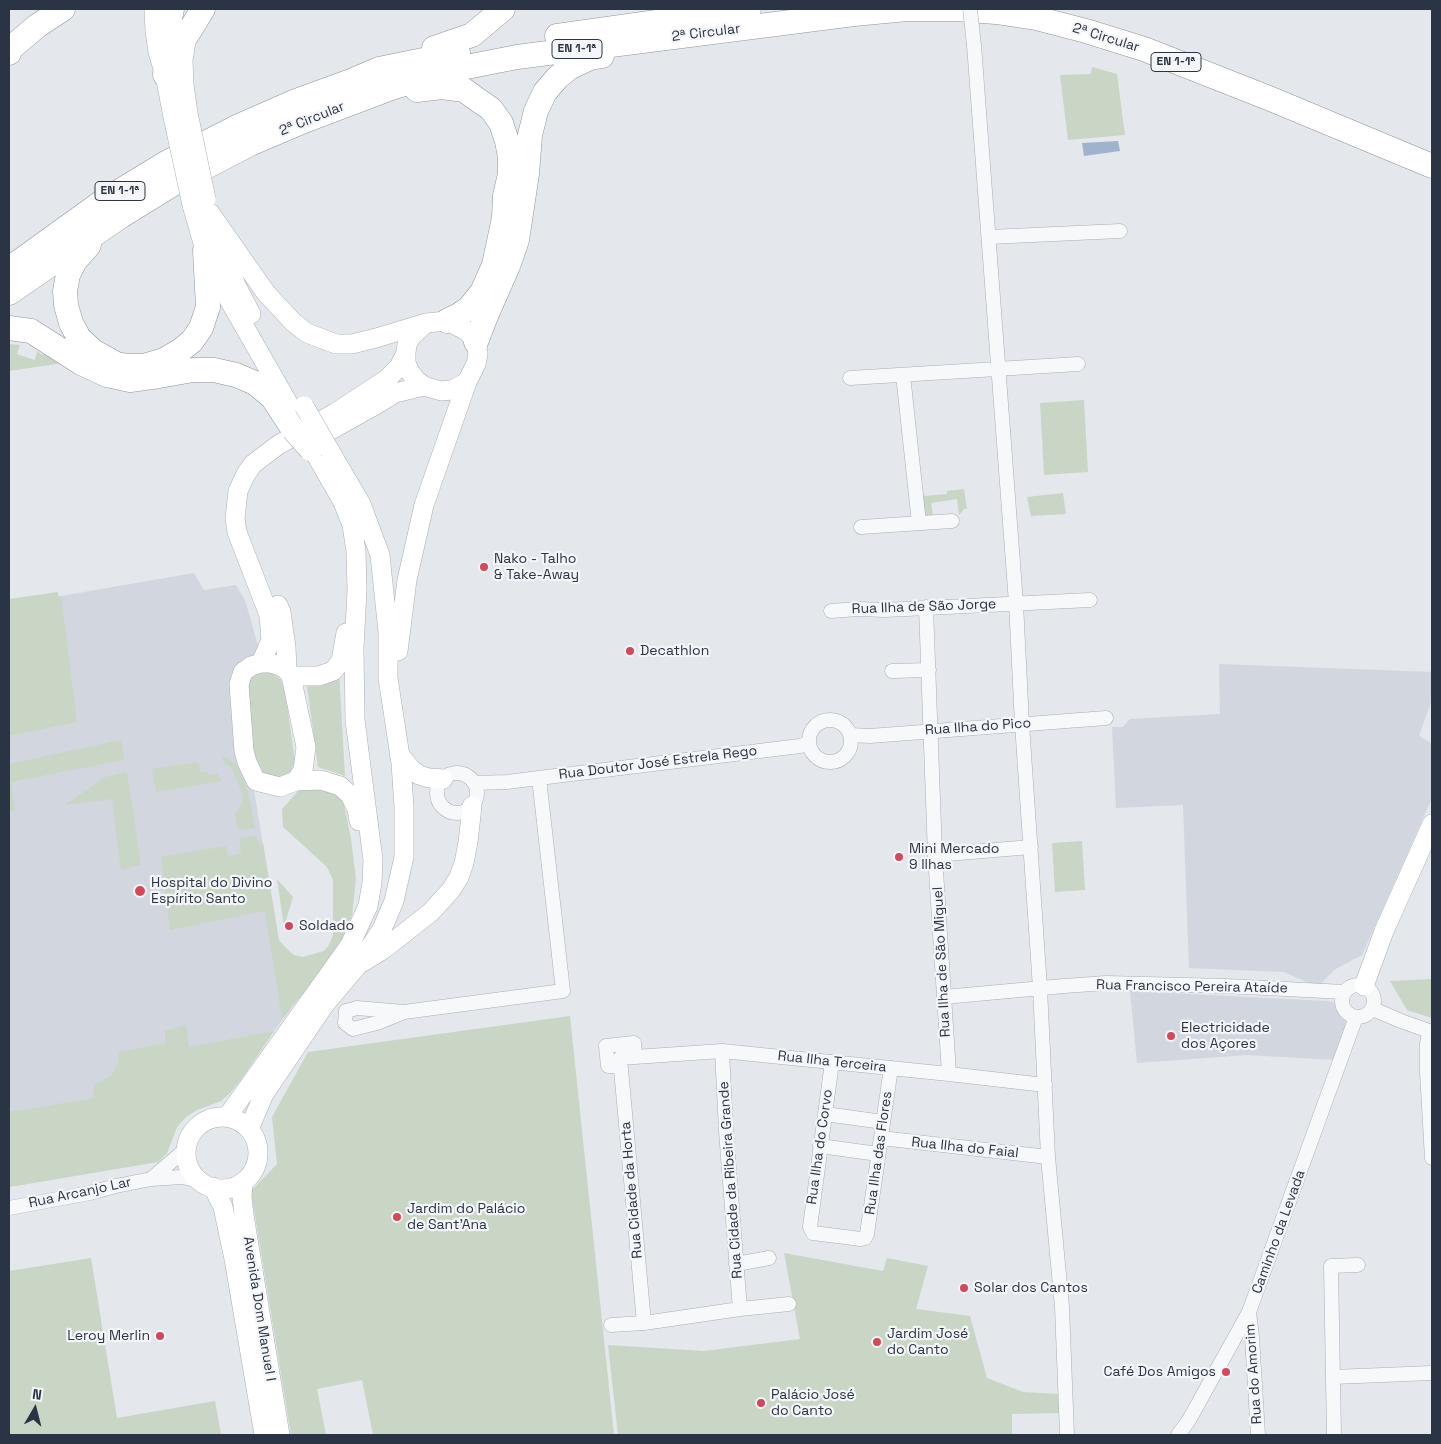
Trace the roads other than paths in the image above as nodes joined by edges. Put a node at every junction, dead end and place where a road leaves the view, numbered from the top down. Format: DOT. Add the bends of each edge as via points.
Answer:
graph roads {
  1 [pos="63,9"];
  2 [pos="154,9"];
  3 [pos="172,9"];
  4 [pos="202,9"];
  5 [pos="503,9"];
  6 [pos="748,9"];
  7 [pos="970,9"];
  8 [pos="1062,9"];
  9 [pos="786,23"];
  10 [pos="187,35"];
  11 [pos="9,53"];
  12 [pos="379,69"];
  13 [pos="165,75"];
  14 [pos="340,108"];
  15 [pos="180,115"];
  16 [pos="1432,150"];
  17 [pos="1432,166"];
  18 [pos="203,206"];
  19 [pos="121,216"];
  20 [pos="1120,231"];
  21 [pos="989,237"];
  22 [pos="205,250"];
  23 [pos="9,269"];
  24 [pos="9,293"];
  25 [pos="436,322"];
  26 [pos="9,328"];
  27 [pos="476,342"];
  28 [pos="406,353"];
  29 [pos="1078,364"];
  30 [pos="999,369"];
  31 [pos="903,375"];
  32 [pos="850,378"];
  33 [pos="467,382"];
  34 [pos="424,386"];
  35 [pos="297,416"];
  36 [pos="317,451"];
  37 [pos="952,521"];
  38 [pos="919,523"];
  39 [pos="861,527"];
  40 [pos="357,590"];
  41 [pos="1090,600"];
  42 [pos="1016,603"];
  43 [pos="926,607"];
  44 [pos="831,612"];
  45 [pos="260,663"];
  46 [pos="929,670"];
  47 [pos="892,671"];
  48 [pos="289,674"];
  49 [pos="394,717"];
  50 [pos="1106,718"];
  51 [pos="1022,724"];
  52 [pos="931,730"];
  53 [pos="850,736"];
  54 [pos="809,743"];
  55 [pos="399,754"];
  56 [pos="540,778"];
  57 [pos="443,779"];
  58 [pos="296,781"];
  59 [pos="507,782"];
  60 [pos="474,784"];
  61 [pos="474,802"];
  62 [pos="1432,824"];
  63 [pos="1031,847"];
  64 [pos="936,854"];
  65 [pos="368,906"];
  66 [pos="358,965"];
  67 [pos="1364,986"];
  68 [pos="1040,988"];
  69 [pos="1345,992"];
  70 [pos="944,997"];
  71 [pos="1373,1009"];
  72 [pos="404,1012"];
  73 [pos="1356,1017"];
  74 [pos="1431,1031"];
  75 [pos="722,1051"];
  76 [pos="620,1062"];
  77 [pos="832,1062"];
  78 [pos="891,1068"];
  79 [pos="949,1074"];
  80 [pos="1045,1085"];
  81 [pos="825,1114"];
  82 [pos="227,1117"];
  83 [pos="883,1122"];
  84 [pos="249,1129"];
  85 [pos="881,1138"];
  86 [pos="820,1146"];
  87 [pos="186,1149"];
  88 [pos="878,1154"];
  89 [pos="1048,1157"];
  90 [pos="1432,1158"];
  91 [pos="151,1178"];
  92 [pos="243,1182"];
  93 [pos="207,1184"];
  94 [pos="9,1208"];
  95 [pos="865,1238"];
  96 [pos="769,1258"];
  97 [pos="736,1264"];
  98 [pos="1358,1265"];
  99 [pos="789,1304"];
  100 [pos="740,1309"];
  101 [pos="1249,1312"];
  102 [pos="644,1323"];
  103 [pos="611,1325"];
  104 [pos="1432,1373"];
  105 [pos="1333,1377"];
  106 [pos="264,1435"];
  107 [pos="280,1435"];
  108 [pos="1067,1435"];
  109 [pos="1178,1435"];
  110 [pos="1258,1435"];
  111 [pos="1334,1435"];
  1 -- 11 [label="highway" via="37,26"];
  2 -- 13 [label="main road" via="158,52"];
  3 -- 13 [label="highway"];
  4 -- 10 [label="highway"];
  5 -- 12 [label="highway" via="472,35"];
  6 -- 12 [label="highway, 2ª Circular / EN 1-1ª" via="513,42"];
  7 -- 21 [label="street, bridge"];
  8 -- 16 [label="highway, 2ª Circular / EN 1-1ª" via="1131,28"];
  9 -- 14 [label="highway, 2ª Circular / EN 1-1ª" via="518,57 446,71"];
  9 -- 17 [label="highway, 2ª Circular / EN 1-1ª" via="907,9 956,9 1036,18 1144,49"];
  9 -- 27 [label="highway" via="765,31 590,58 556,78 536,111 530,135 518,240"];
  10 -- 15 [label="main road"];
  12 -- 23 [label="highway, 2ª Circular / EN 1-1ª" via="239,126 166,163 102,202"];
  13 -- 15 [label="main road"];
  14 -- 19 [label="highway, 2ª Circular / EN 1-1ª" via="250,144 173,184"];
  14 -- 25 [label="highway" via="424,88 442,87 464,90 491,109 501,123 510,174 494,264 482,292 469,308 459,315"];
  15 -- 18 [label="main road, bridge"];
  18 -- 22 [label="main road"];
  18 -- 25 [label="main road" via="266,293 307,333 336,344 352,344"];
  18 -- 35 [label="main road" via="236,285 271,351"];
  19 -- 22 [label="highway" via="75,261 65,291 71,324 79,338 93,351 116,364 144,366 164,360 192,341 208,307"];
  19 -- 24 [label="highway, 2ª Circular / EN 1-1ª"];
  20 -- 21 [label="street"];
  21 -- 30 [label="street"];
  22 -- 35 [label="main road" via="224,291"];
  25 -- 27 [label="main road" via="467,331"];
  25 -- 28 [label="main road" via="412,336"];
  26 -- 35 [label="highway" via="31,331 81,363 107,375 130,380 193,370 236,375 255,383"];
  27 -- 33 [label="main road" via="476,364"];
  28 -- 34 [label="main road" via="410,372"];
  28 -- 45 [label="main road" via="400,367 387,379 336,413 278,445 246,474 238,491 235,518 237,532 269,615 271,640"];
  29 -- 30 [label="street"];
  30 -- 31 [label="street"];
  30 -- 42 [label="street"];
  31 -- 32 [label="street"];
  31 -- 38 [label="street"];
  33 -- 34 [label="main road" via="452,390 441,391"];
  33 -- 49 [label="main road" via="424,505 407,580 398,647"];
  34 -- 48 [label="main road" via="394,393 285,456 257,480 248,504 249,530 281,612"];
  35 -- 36 [label="highway, bridge"];
  36 -- 40 [label="main road" via="352,525"];
  36 -- 49 [label="main road" via="361,504 380,555 388,632 388,678"];
  37 -- 38 [label="street"];
  38 -- 39 [label="street"];
  40 -- 48 [label="main road" via="350,596 340,661 333,671 319,676"];
  40 -- 65 [label="main road" via="355,720 373,860"];
  41 -- 42 [label="street, Rua Ilha de São Jorge"];
  42 -- 43 [label="street, Rua Ilha de São Jorge"];
  42 -- 51 [label="street"];
  43 -- 44 [label="street, Rua Ilha de São Jorge"];
  43 -- 46 [label="street, Rua Ilha de São Miguel"];
  45 -- 48 [label="main road" via="280,666"];
  45 -- 58 [label="main road" via="243,672 239,684 241,734 247,762 256,781 280,787"];
  46 -- 47 [label="street"];
  46 -- 52 [label="street, Rua Ilha de São Miguel"];
  48 -- 58 [label="main road" via="306,747 303,770"];
  49 -- 55 [label="main road"];
  50 -- 51 [label="street, Rua Ilha do Pico"];
  51 -- 52 [label="street, Rua Ilha do Pico"];
  51 -- 63 [label="street"];
  52 -- 53 [label="street, Rua Ilha do Pico"];
  52 -- 64 [label="street, Rua Ilha de São Miguel"];
  53 -- 54 [label="street" via="846,727 838,722 822,721 812,730"];
  53 -- 54 [label="street" via="849,749 834,761 820,759"];
  54 -- 56 [label="street, Rua Doutor José Estrela Rego"];
  55 -- 57 [label="main road" via="419,774"];
  55 -- 66 [label="main road" via="404,858 394,901 382,929"];
  56 -- 59 [label="street, Rua Doutor José Estrela Rego"];
  56 -- 72 [label="street" via="563,991"];
  57 -- 60 [label="street" via="456,773 463,774"];
  57 -- 61 [label="street" via="437,793 443,808 459,813 466,811"];
  58 -- 65 [label="main road" via="332,782 350,795 360,826"];
  59 -- 60 [label="street, Rua Doutor José Estrela Rego"];
  59 -- 61 [label="street, Rua Doutor José Estrela Rego" via="492,788"];
  60 -- 61 [label="street" via="477,791"];
  61 -- 66 [label="main road" via="464,863 451,890 430,912 384,949"];
  62 -- 67 [label="main road" via="1384,931"];
  63 -- 64 [label="street"];
  63 -- 68 [label="street"];
  64 -- 70 [label="street, Rua Ilha de São Miguel"];
  65 -- 82 [label="main road" via="350,944"];
  66 -- 84 [label="main road" via="325,1004 264,1094"];
  67 -- 69 [label="street" via="1351,986"];
  67 -- 71 [label="street" via="1374,995"];
  68 -- 69 [label="street, Rua Francisco Pereira Ataíde" via="1106,983"];
  68 -- 70 [label="street, Rua Francisco Pereira Ataíde"];
  68 -- 80 [label="street"];
  69 -- 73 [label="street" via="1343,1005"];
  70 -- 79 [label="street, Rua Ilha de São Miguel"];
  71 -- 73 [label="street" via="1366,1016"];
  71 -- 74 [label="street"];
  73 -- 101 [label="street, Caminho da Levada"];
  74 -- 90 [label="street" via="1427,1044 1427,1072"];
  75 -- 76 [label="street, Rua Ilha Terceira" via="635,1057"];
  75 -- 77 [label="street, Rua Ilha Terceira"];
  75 -- 97 [label="street, Rua Cidade da Ribeira Grande"];
  76 -- 102 [label="street, Rua Cidade da Horta"];
  77 -- 78 [label="street, Rua Ilha Terceira"];
  77 -- 81 [label="street, Rua Ilha do Corvo"];
  78 -- 79 [label="street, Rua Ilha Terceira"];
  78 -- 83 [label="street, Rua Ilha das Flores"];
  79 -- 80 [label="street, Rua Ilha Terceira"];
  80 -- 89 [label="street"];
  81 -- 83 [label="street"];
  81 -- 86 [label="street, Rua Ilha do Corvo"];
  82 -- 84 [label="main road" via="236,1119"];
  82 -- 87 [label="main road" via="216,1117 196,1128"];
  83 -- 85 [label="street, Rua Ilha das Flores"];
  84 -- 92 [label="main road" via="256,1139 258,1151 252,1174"];
  85 -- 88 [label="street, Rua Ilha das Flores"];
  85 -- 89 [label="street, Rua Ilha do Faial"];
  86 -- 88 [label="street"];
  86 -- 95 [label="street, Rua Ilha do Corvo" via="811,1231"];
  87 -- 91 [label="street"];
  87 -- 93 [label="main road" via="189,1167"];
  88 -- 95 [label="street, Rua Ilha das Flores"];
  89 -- 108 [label="street" via="1062,1308"];
  91 -- 93 [label="street, Rua Arcanjo Lar" via="182,1177"];
  91 -- 94 [label="street, Rua Arcanjo Lar"];
  92 -- 93 [label="main road" via="229,1188"];
  92 -- 107 [label="main road, Avenida Dom Manuel I" via="244,1215"];
  93 -- 106 [label="main road, Avenida Dom Manuel I" via="223,1207"];
  96 -- 97 [label="street"];
  97 -- 100 [label="street, Rua Cidade da Ribeira Grande"];
  98 -- 105 [label="street" via="1331,1266"];
  99 -- 100 [label="street"];
  100 -- 102 [label="street"];
  101 -- 109 [label="street, Caminho da Levada"];
  101 -- 110 [label="street, Rua do Amorim"];
  102 -- 103 [label="street"];
  104 -- 105 [label="street"];
  105 -- 111 [label="street"];
}
